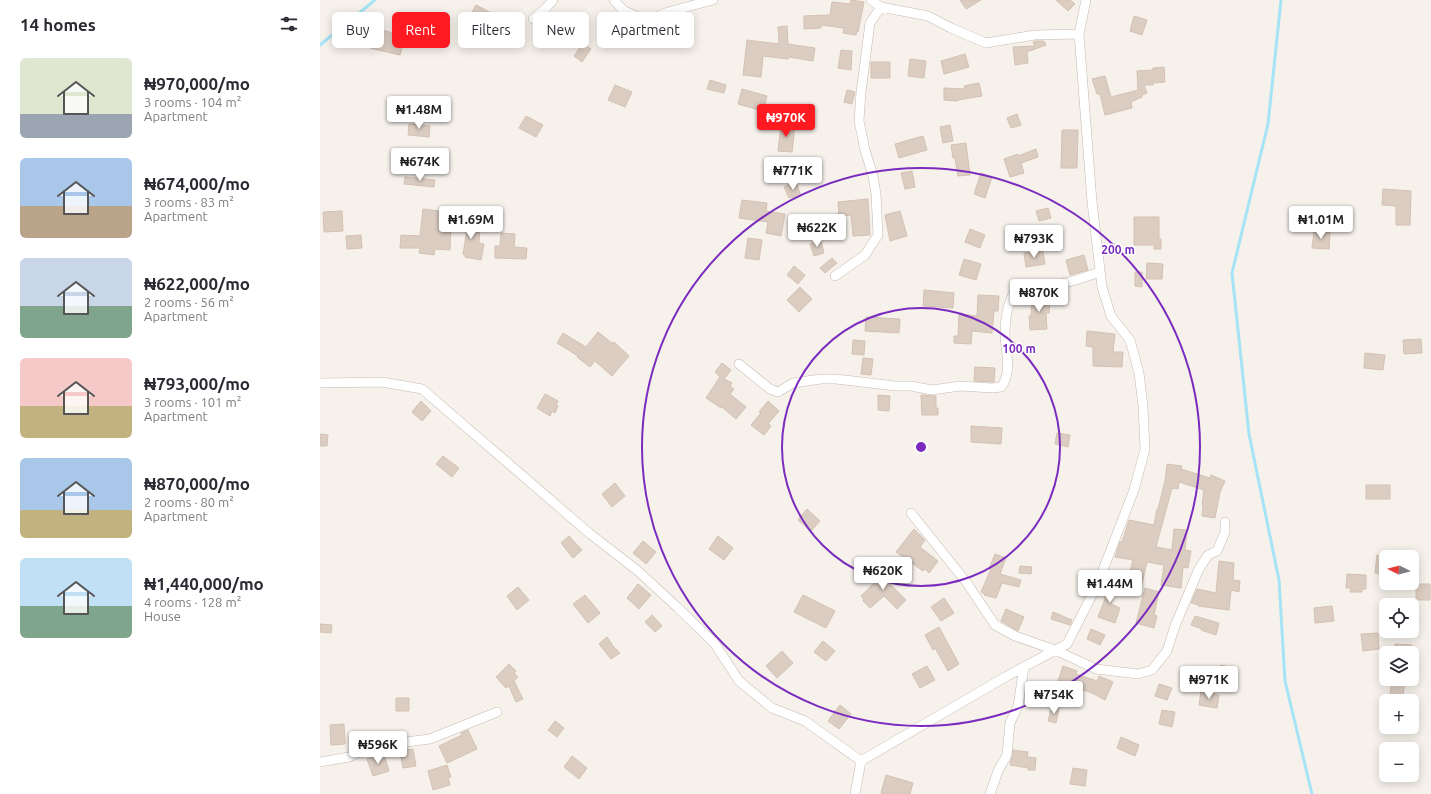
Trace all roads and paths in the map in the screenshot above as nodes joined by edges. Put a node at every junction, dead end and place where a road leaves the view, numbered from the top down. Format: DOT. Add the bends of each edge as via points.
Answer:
graph roads {
  1 [pos="553,0"];
  2 [pos="614,0"];
  3 [pos="713,0"];
  4 [pos="871,0"];
  5 [pos="1086,0"];
  6 [pos="881,7"];
  7 [pos="532,19"];
  8 [pos="1079,34"];
  9 [pos="1100,272"];
  10 [pos="835,276"];
  11 [pos="739,364"];
  12 [pos="320,383"];
  13 [pos="911,513"];
  14 [pos="1225,522"];
  15 [pos="1056,650"];
  16 [pos="1024,667"];
  17 [pos="497,712"];
  18 [pos="862,761"];
  19 [pos="320,762"];
  20 [pos="855,794"];
  21 [pos="990,794"];
  1 -- 7 [label="street"];
  2 -- 3 [label="street" via="623,10 646,20"];
  4 -- 6 [label="street"];
  5 -- 8 [label="street"];
  6 -- 8 [label="street" via="928,16 986,43 1035,35"];
  6 -- 10 [label="street" via="870,23 859,121 873,176 878,235 865,255"];
  8 -- 9 [label="street" via="1091,195"];
  9 -- 11 [label="street" via="1046,288 1024,288 1015,291 1007,313 1006,381 1001,387 960,386 932,390 821,379 793,383 778,392 770,389"];
  9 -- 15 [label="street" via="1111,316 1130,340 1139,373 1145,449 1134,490 1098,583 1067,644"];
  12 -- 18 [label="street" via="382,382 422,389 589,533 638,571 715,644 739,681 772,708 805,721"];
  13 -- 15 [label="street" via="967,583 995,625 1015,636"];
  14 -- 15 [label="street" via="1225,532 1217,551 1208,555 1198,571 1167,651 1152,670 1138,674 1096,669"];
  15 -- 16 [label="street"];
  16 -- 18 [label="street"];
  16 -- 21 [label="street" via="1018,706 1010,723 1007,755"];
  17 -- 19 [label="street" via="430,739 373,746 349,757"];
  18 -- 20 [label="street"];
}
